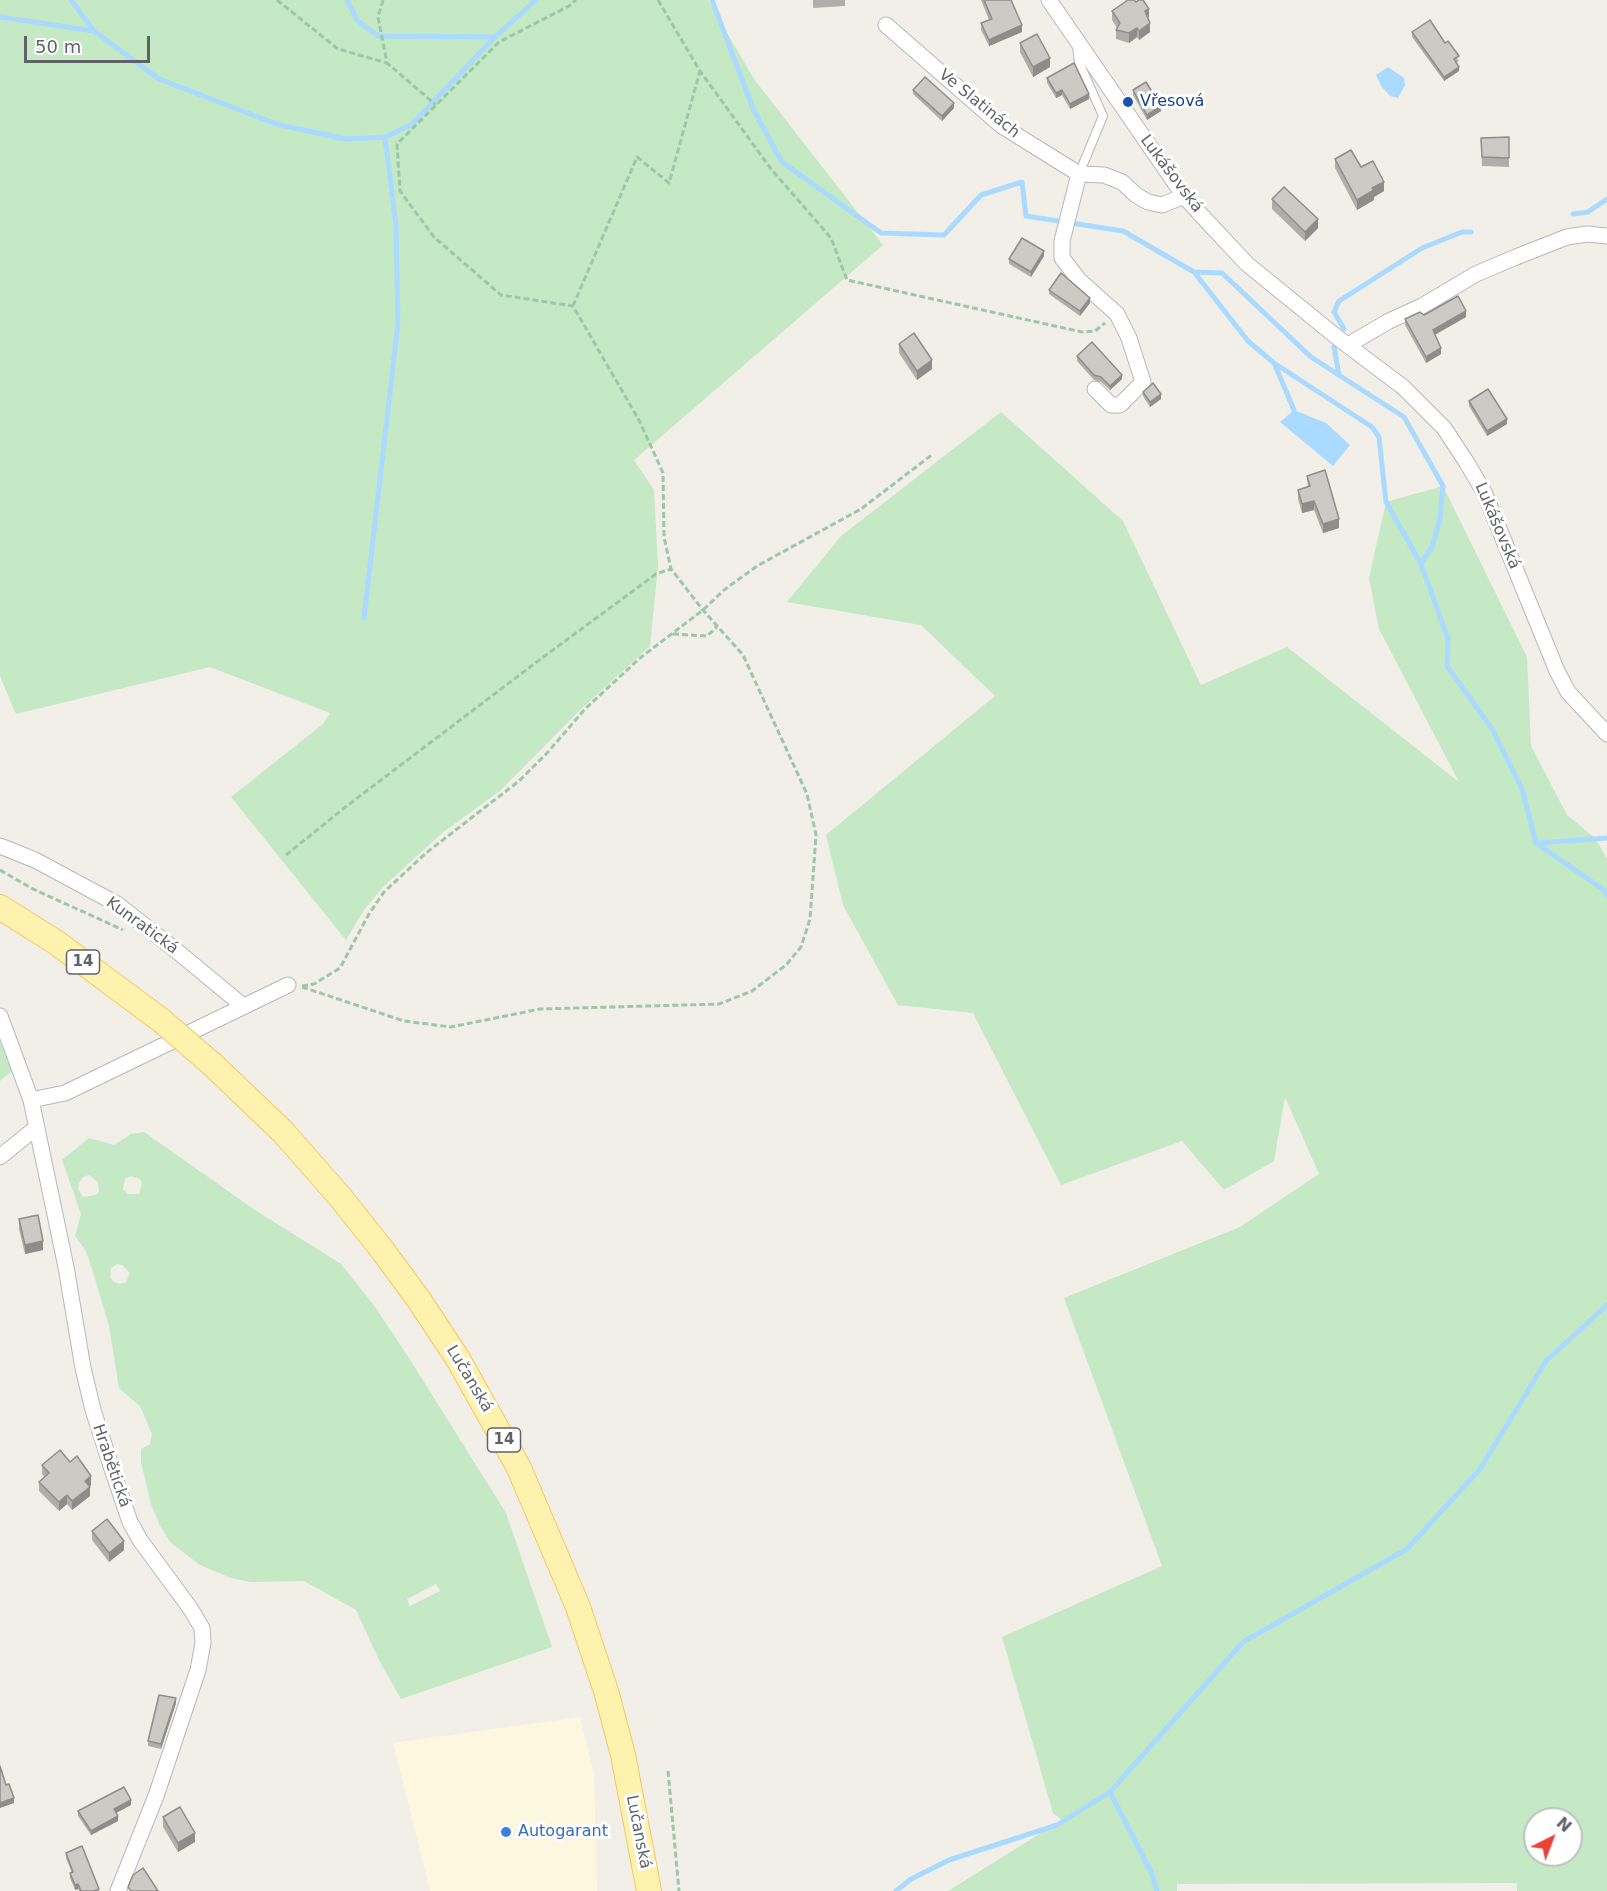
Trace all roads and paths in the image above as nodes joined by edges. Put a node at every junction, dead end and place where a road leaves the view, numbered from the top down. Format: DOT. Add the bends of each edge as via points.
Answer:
graph roads {
  1 [pos="277,0"];
  2 [pos="383,0"];
  3 [pos="576,0"];
  4 [pos="658,0"];
  5 [pos="1049,0"];
  6 [pos="886,25"];
  7 [pos="1076,41"];
  8 [pos="387,63"];
  9 [pos="700,71"];
  10 [pos="436,105"];
  11 [pos="1079,174"];
  12 [pos="1184,196"];
  13 [pos="1607,236"];
  14 [pos="573,306"];
  15 [pos="1117,314"];
  16 [pos="1348,345"];
  17 [pos="1095,389"];
  18 [pos="933,454"];
  19 [pos="671,569"];
  20 [pos="703,610"];
  21 [pos="716,624"];
  22 [pos="671,634"];
  23 [pos="1607,735"];
  24 [pos="0,846"];
  25 [pos="286,855"];
  26 [pos="0,870"];
  27 [pos="0,907"];
  28 [pos="128,933"];
  29 [pos="288,985"];
  30 [pos="242,1005"];
  31 [pos="0,1016"];
  32 [pos="31,1100"];
  33 [pos="37,1127"];
  34 [pos="0,1157"];
  35 [pos="668,1771"];
  36 [pos="118,1891"];
  37 [pos="649,1891"];
  38 [pos="679,1891"];
  1 -- 8 [label="path" via="338,49"];
  2 -- 8 [label="path" via="378,17"];
  3 -- 10 [label="path" via="499,42"];
  4 -- 9 [label="path"];
  5 -- 7 [label="street, Lukášovská"];
  6 -- 11 [label="street, Ve Slatinách" via="1002,126"];
  7 -- 11 [label="lane" via="1079,62 1103,116"];
  7 -- 12 [label="street, Lukášovská"];
  8 -- 10 [label="path"];
  9 -- 14 [label="path" via="669,183 637,157"];
  9 -- 15 [label="path" via="771,169 831,238 847,280 1082,332 1095,331"];
  10 -- 14 [label="path" via="397,144 399,191 434,237 501,295"];
  11 -- 12 [label="street, Ve Slatinách" via="1104,175 1122,182 1148,202 1161,205"];
  11 -- 15 [label="street" via="1062,241 1062,258 1079,280"];
  12 -- 16 [label="street, Lukášovská" via="1247,264"];
  13 -- 16 [label="street" via="1568,237 1506,261"];
  14 -- 19 [label="path" via="639,420 663,473 664,537"];
  15 -- 17 [label="street" via="1143,382 1120,405 1111,405"];
  16 -- 23 [label="street, Lukášovská" via="1418,400 1444,428 1484,492 1568,692"];
  18 -- 20 [label="path" via="861,509 758,566"];
  19 -- 20 [label="path"];
  19 -- 25 [label="path" via="656,574 547,654"];
  20 -- 21 [label="path"];
  20 -- 22 [label="path"];
  21 -- 22 [label="path" via="707,636"];
  21 -- 22 [label="path" via="743,655 768,705 807,794 816,835 810,919 801,947 786,965 752,991 719,1004 540,1009 451,1027 404,1021 300,986 314,984 340,968 384,892 426,853 519,781 585,709"];
  24 -- 30 [label="street, Kunratická" via="117,904"];
  26 -- 28 [label="path"];
  27 -- 37 [label="main road, Lučanská / 14, bridge" via="57,943 162,1021 283,1132 383,1251 458,1359 519,1468 578,1607 623,1755"];
  29 -- 30 [label="street"];
  30 -- 32 [label="street" via="65,1093"];
  31 -- 32 [label="street, Hrabětická"];
  32 -- 33 [label="street, Hrabětická"];
  33 -- 34 [label="street"];
  33 -- 36 [label="street, Hrabětická" via="83,1368 103,1443 130,1522 202,1628 198,1670 156,1796"];
  35 -- 38 [label="path"];
}
